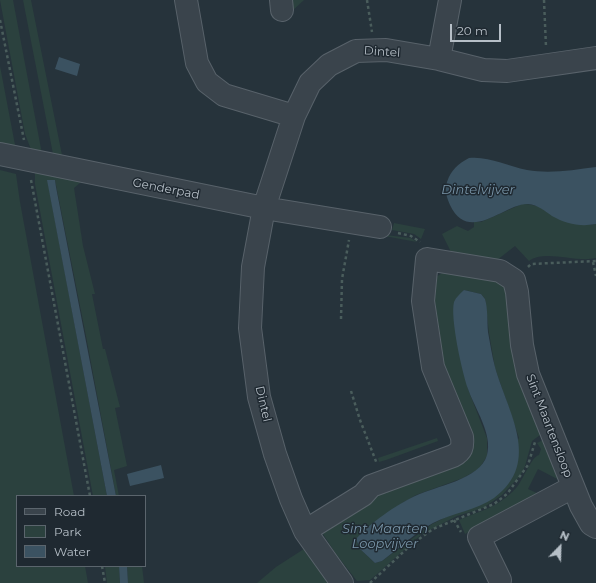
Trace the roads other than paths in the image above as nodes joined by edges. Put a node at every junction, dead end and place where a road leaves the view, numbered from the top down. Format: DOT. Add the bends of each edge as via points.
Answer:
graph roads {
  1 [pos="186,0"];
  2 [pos="450,0"];
  3 [pos="596,58"];
  4 [pos="439,59"];
  5 [pos="294,116"];
  6 [pos="0,154"];
  7 [pos="264,208"];
  8 [pos="380,227"];
  9 [pos="573,487"];
  10 [pos="596,527"];
  11 [pos="305,532"];
  12 [pos="500,580"];
  13 [pos="342,583"];
  1 -- 5 [label="street" via="197,63 207,82 224,95"];
  2 -- 4 [label="street"];
  3 -- 4 [label="street, Dintel" via="499,71 483,70"];
  4 -- 5 [label="street, Dintel" via="386,50 356,51 329,65 310,84"];
  5 -- 7 [label="street, Dintel"];
  6 -- 7 [label="street, Genderpad"];
  7 -- 8 [label="street"];
  7 -- 11 [label="street, Dintel" via="253,267 250,328 259,397 286,484"];
  9 -- 10 [label="street, Sint Maartensloop" via="591,524"];
  9 -- 11 [label="street, Sint Maartensloop" via="528,374 514,280 500,271 427,259 424,301 432,367 462,437 463,446 459,453 453,456 371,486 363,495"];
  9 -- 12 [label="street" via="479,538"];
  11 -- 13 [label="street, Dintel"];
}
